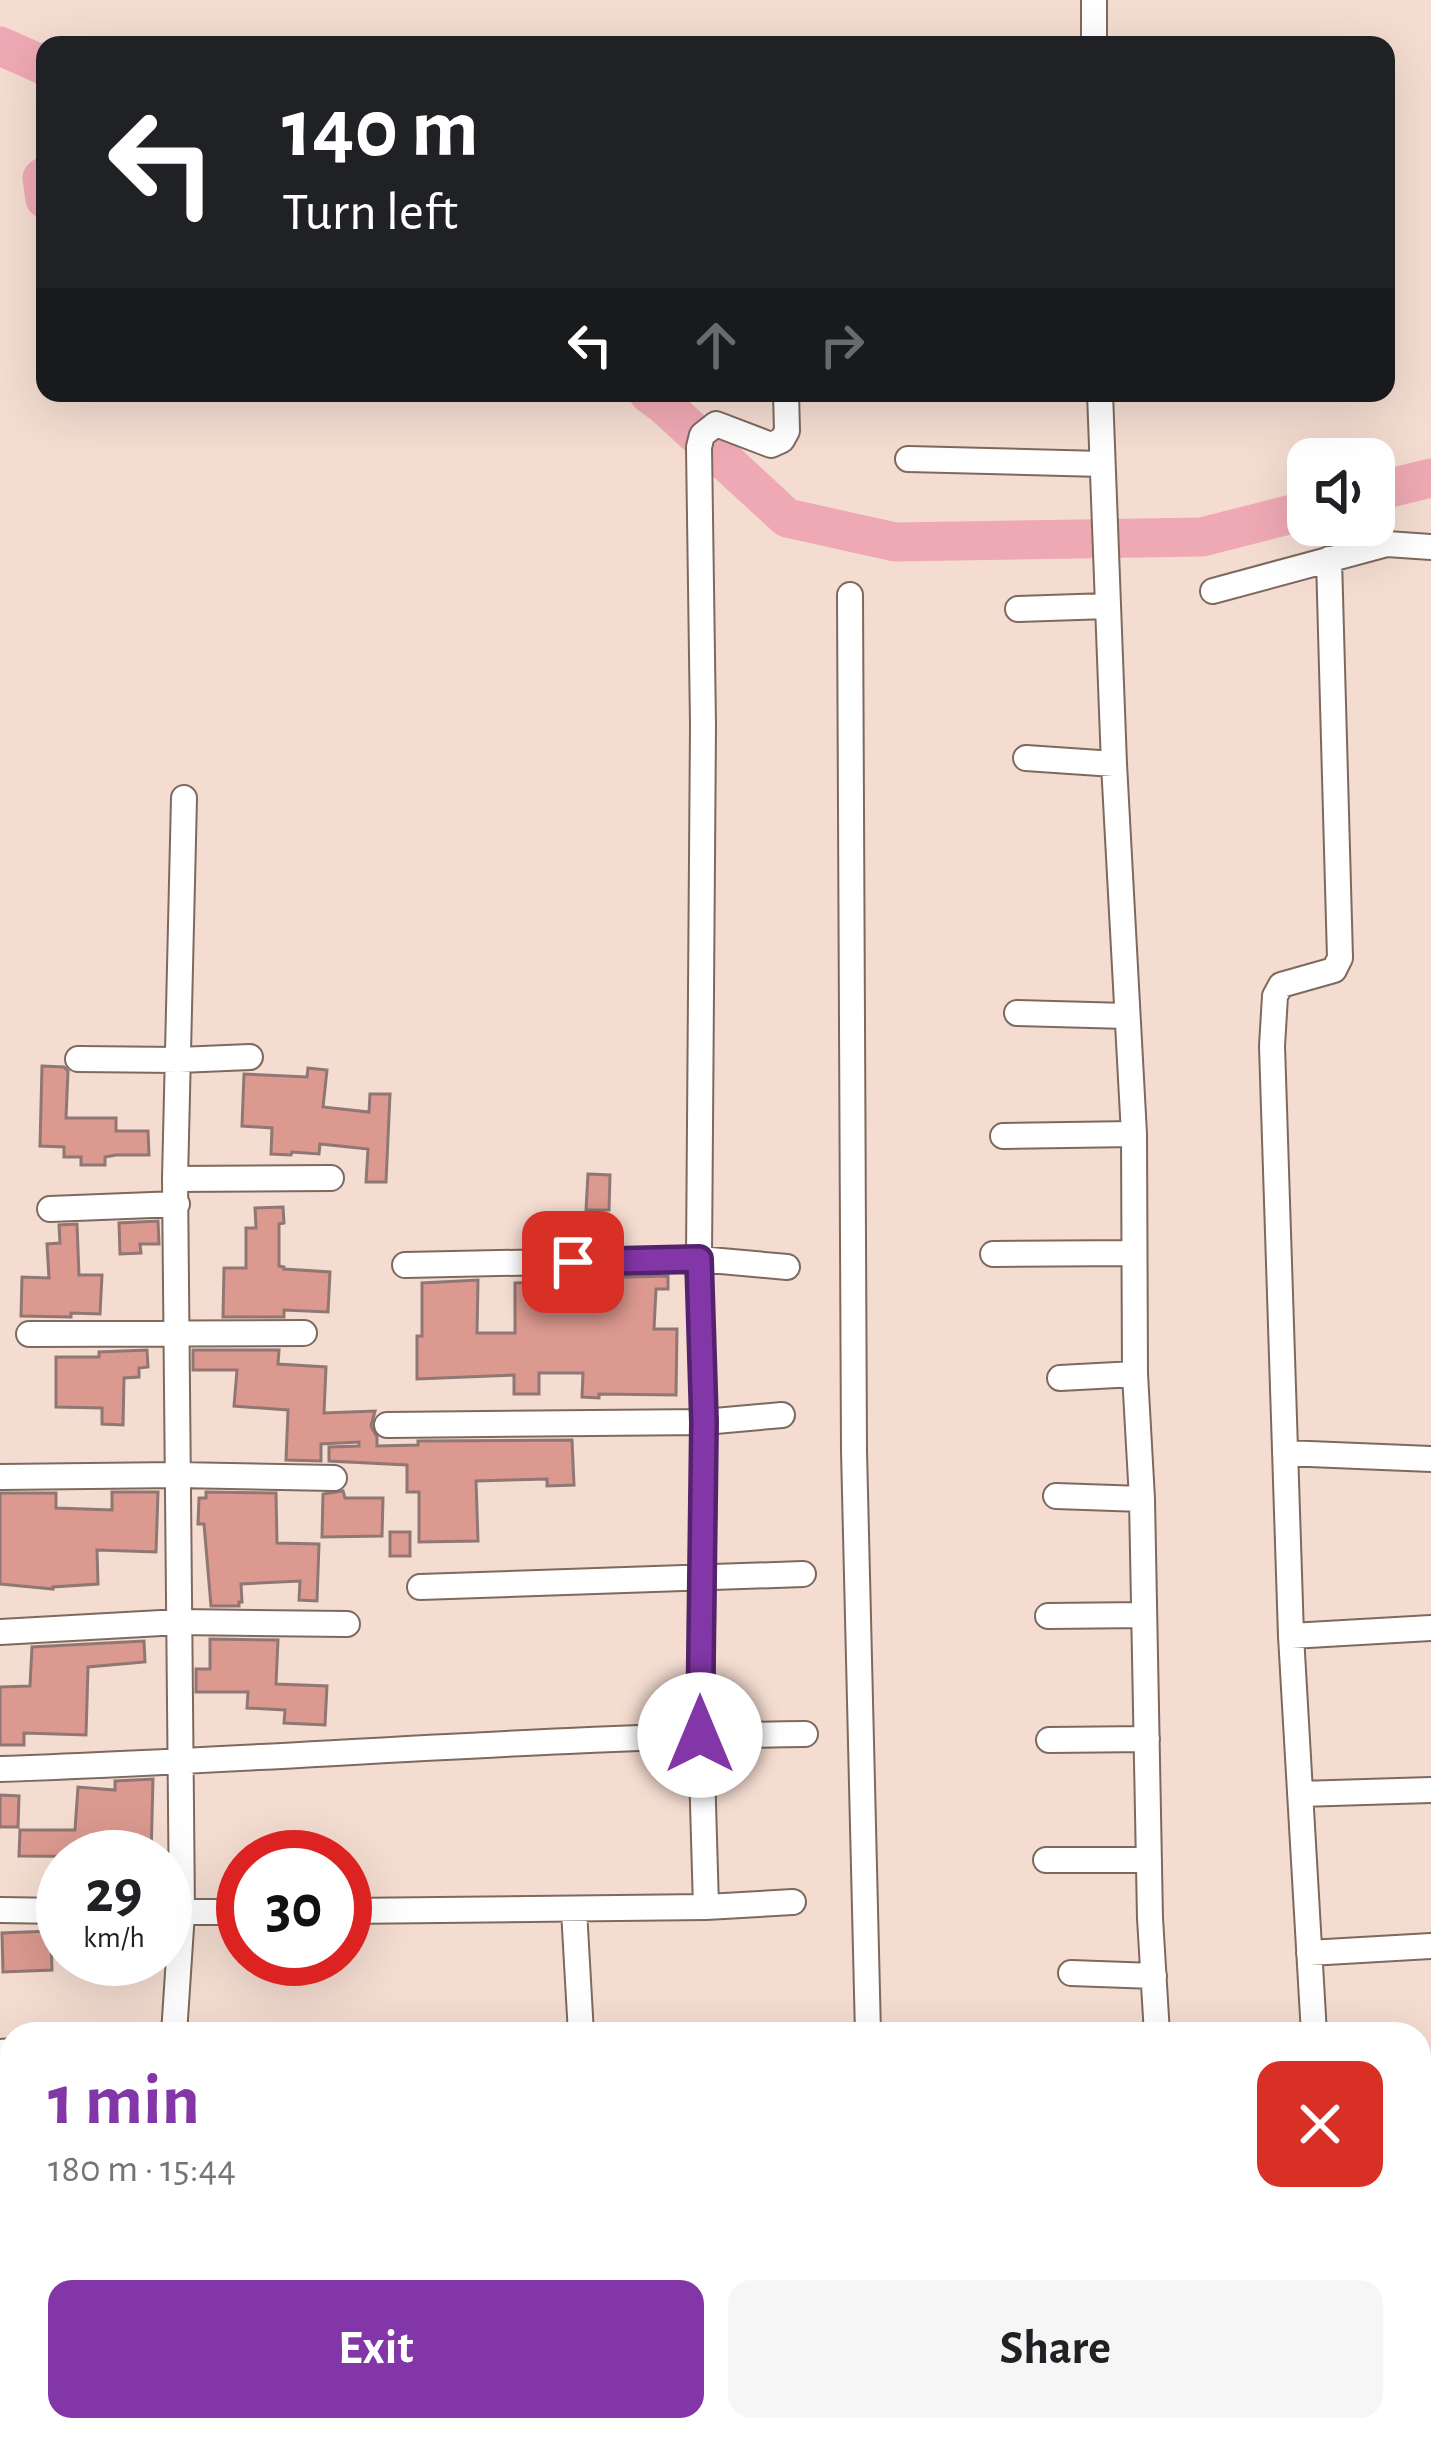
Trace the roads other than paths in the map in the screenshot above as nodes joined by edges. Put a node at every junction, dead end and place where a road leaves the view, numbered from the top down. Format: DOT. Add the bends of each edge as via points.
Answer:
graph roads {
  1 [pos="1094,0"];
  2 [pos="1094,36"];
  3 [pos="787,402"];
  4 [pos="1100,402"];
  5 [pos="908,458"];
  6 [pos="1102,464"];
  7 [pos="1431,547"];
  8 [pos="1329,559"];
  9 [pos="1213,591"];
  10 [pos="850,595"];
  11 [pos="1108,607"];
  12 [pos="1018,609"];
  13 [pos="1026,758"];
  14 [pos="1114,764"];
  15 [pos="184,798"];
  16 [pos="1017,1013"];
  17 [pos="1127,1016"];
  18 [pos="250,1057"];
  19 [pos="78,1059"];
  20 [pos="179,1060"];
  21 [pos="1133,1134"];
  22 [pos="1003,1136"];
  23 [pos="331,1178"];
  24 [pos="176,1191"];
  25 [pos="50,1209"];
  26 [pos="1134,1252"];
  27 [pos="993,1254"];
  28 [pos="699,1259"];
  29 [pos="405,1265"];
  30 [pos="788,1267"];
  31 [pos="304,1333"];
  32 [pos="29,1334"];
  33 [pos="178,1335"];
  34 [pos="1135,1374"];
  35 [pos="1060,1378"];
  36 [pos="782,1415"];
  37 [pos="704,1422"];
  38 [pos="387,1425"];
  39 [pos="1285,1453"];
  40 [pos="1431,1459"];
  41 [pos="177,1475"];
  42 [pos="1,1477"];
  43 [pos="334,1478"];
  44 [pos="1055,1496"];
  45 [pos="1142,1499"];
  46 [pos="803,1574"];
  47 [pos="700,1578"];
  48 [pos="421,1587"];
  49 [pos="1144,1615"];
  50 [pos="1048,1616"];
  51 [pos="179,1622"];
  52 [pos="347,1624"];
  53 [pos="1431,1628"];
  54 [pos="0,1632"];
  55 [pos="1291,1636"];
  56 [pos="805,1734"];
  57 [pos="700,1735"];
  58 [pos="1147,1738"];
  59 [pos="1049,1740"];
  60 [pos="181,1762"];
  61 [pos="0,1769"];
  62 [pos="1431,1790"];
  63 [pos="1300,1794"];
  64 [pos="177,1830"];
  65 [pos="1046,1860"];
  66 [pos="1149,1860"];
  67 [pos="793,1901"];
  68 [pos="706,1907"];
  69 [pos="0,1910"];
  70 [pos="574,1910"];
  71 [pos="36,1911"];
  72 [pos="372,1911"];
  73 [pos="1431,1946"];
  74 [pos="1309,1953"];
  75 [pos="1071,1972"];
  76 [pos="1154,1976"];
  77 [pos="174,1986"];
  78 [pos="174,2022"];
  79 [pos="579,2022"];
  80 [pos="868,2022"];
  81 [pos="1156,2022"];
  82 [pos="1313,2022"];
  1 -- 2 [label="street"];
  3 -- 28 [label="street" via="788,431 778,443 716,424 700,440"];
  4 -- 6 [label="street"];
  5 -- 6 [label="street"];
  6 -- 11 [label="street"];
  7 -- 8 [label="street" via="1388,544"];
  8 -- 9 [label="street"];
  8 -- 39 [label="street" via="1340,958 1334,970 1281,985 1272,1046"];
  10 -- 80 [label="street" via="854,1451"];
  11 -- 12 [label="street"];
  11 -- 14 [label="street"];
  13 -- 14 [label="street"];
  14 -- 17 [label="street"];
  15 -- 20 [label="street"];
  16 -- 17 [label="street"];
  17 -- 21 [label="street"];
  18 -- 20 [label="street"];
  19 -- 20 [label="street"];
  20 -- 24 [label="street"];
  21 -- 22 [label="street"];
  21 -- 26 [label="street"];
  23 -- 24 [label="street"];
  24 -- 25 [label="street"];
  24 -- 33 [label="street"];
  26 -- 27 [label="street"];
  26 -- 34 [label="street"];
  28 -- 29 [label="street"];
  28 -- 30 [label="street"];
  28 -- 37 [label="street"];
  31 -- 33 [label="street"];
  32 -- 33 [label="street"];
  33 -- 41 [label="street"];
  34 -- 35 [label="street"];
  34 -- 45 [label="street"];
  36 -- 37 [label="street"];
  37 -- 38 [label="street"];
  37 -- 47 [label="street"];
  39 -- 40 [label="street"];
  39 -- 55 [label="street"];
  41 -- 42 [label="street"];
  41 -- 43 [label="street"];
  41 -- 51 [label="street"];
  44 -- 45 [label="street"];
  45 -- 49 [label="street"];
  46 -- 47 [label="street"];
  47 -- 48 [label="street"];
  47 -- 57 [label="street"];
  49 -- 50 [label="street"];
  49 -- 58 [label="street"];
  51 -- 52 [label="street"];
  51 -- 54 [label="street"];
  51 -- 60 [label="street"];
  53 -- 55 [label="street"];
  55 -- 63 [label="street"];
  56 -- 57 [label="street"];
  57 -- 60 [label="street"];
  57 -- 68 [label="street"];
  58 -- 59 [label="street"];
  58 -- 66 [label="street"];
  60 -- 61 [label="street"];
  60 -- 64 [label="street"];
  62 -- 63 [label="street"];
  63 -- 74 [label="street"];
  65 -- 66 [label="street"];
  66 -- 76 [label="street"];
  67 -- 68 [label="street"];
  68 -- 70 [label="street"];
  69 -- 71 [label="street"];
  70 -- 72 [label="street"];
  70 -- 79 [label="street"];
  73 -- 74 [label="street"];
  74 -- 82 [label="street"];
  75 -- 76 [label="street"];
  76 -- 81 [label="street"];
  77 -- 78 [label="street"];
}
